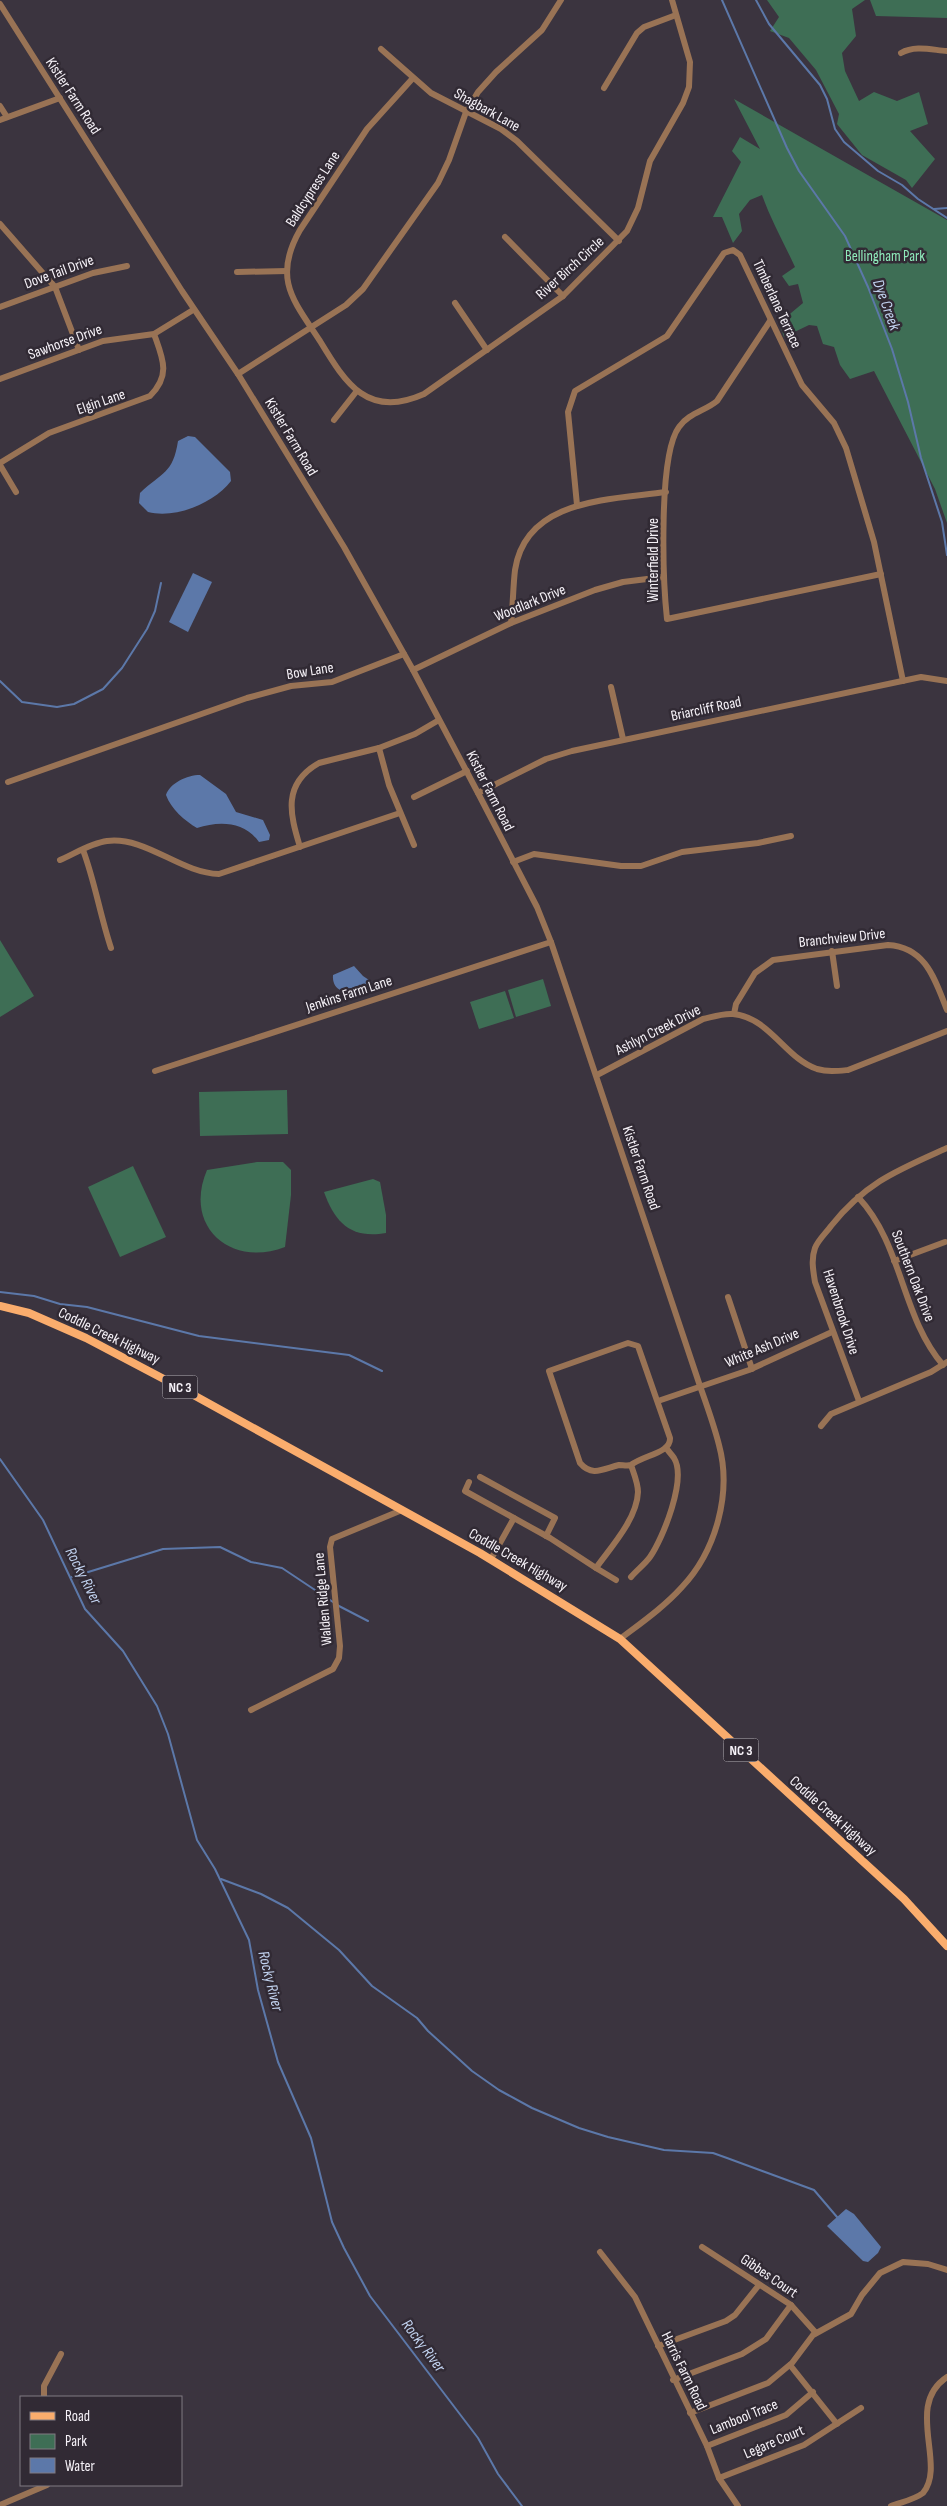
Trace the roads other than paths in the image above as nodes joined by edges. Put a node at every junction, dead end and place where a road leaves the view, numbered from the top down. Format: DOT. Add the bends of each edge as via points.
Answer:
graph roads {
  1 [pos="561,0"];
  2 [pos="672,0"];
  3 [pos="0,4"];
  4 [pos="676,15"];
  5 [pos="381,48"];
  6 [pos="947,51"];
  7 [pos="901,53"];
  8 [pos="413,78"];
  9 [pos="604,88"];
  10 [pos="60,98"];
  11 [pos="0,106"];
  12 [pos="466,112"];
  13 [pos="4,119"];
  14 [pos="0,224"];
  15 [pos="504,236"];
  16 [pos="619,241"];
  17 [pos="127,266"];
  18 [pos="287,271"];
  19 [pos="236,272"];
  20 [pos="55,287"];
  21 [pos="563,296"];
  22 [pos="455,303"];
  23 [pos="0,307"];
  24 [pos="193,310"];
  25 [pos="770,321"];
  26 [pos="311,328"];
  27 [pos="154,334"];
  28 [pos="79,350"];
  29 [pos="487,350"];
  30 [pos="238,374"];
  31 [pos="0,379"];
  32 [pos="356,392"];
  33 [pos="334,420"];
  34 [pos="0,464"];
  35 [pos="16,492"];
  36 [pos="666,492"];
  37 [pos="576,505"];
  38 [pos="881,574"];
  39 [pos="663,577"];
  40 [pos="511,623"];
  41 [pos="404,654"];
  42 [pos="414,670"];
  43 [pos="903,681"];
  44 [pos="947,681"];
  45 [pos="611,687"];
  46 [pos="439,720"];
  47 [pos="623,739"];
  48 [pos="379,748"];
  49 [pos="467,771"];
  50 [pos="8,782"];
  51 [pos="478,793"];
  52 [pos="414,797"];
  53 [pos="400,813"];
  54 [pos="791,836"];
  55 [pos="414,845"];
  56 [pos="300,847"];
  57 [pos="83,850"];
  58 [pos="60,860"];
  59 [pos="513,862"];
  60 [pos="551,942"];
  61 [pos="111,948"];
  62 [pos="832,950"];
  63 [pos="837,986"];
  64 [pos="947,1010"];
  65 [pos="734,1014"];
  66 [pos="947,1031"];
  67 [pos="155,1070"];
  68 [pos="597,1075"];
  69 [pos="947,1148"];
  70 [pos="858,1197"];
  71 [pos="944,1242"];
  72 [pos="894,1261"];
  73 [pos="728,1297"];
  74 [pos="0,1306"];
  75 [pos="832,1332"];
  76 [pos="945,1363"];
  77 [pos="752,1369"];
  78 [pos="700,1386"];
  79 [pos="658,1401"];
  80 [pos="859,1401"];
  81 [pos="821,1426"];
  82 [pos="666,1449"];
  83 [pos="631,1465"];
  84 [pos="480,1476"];
  85 [pos="469,1482"];
  86 [pos="402,1510"];
  87 [pos="514,1518"];
  88 [pos="546,1536"];
  89 [pos="491,1559"];
  90 [pos="596,1568"];
  91 [pos="631,1577"];
  92 [pos="616,1580"];
  93 [pos="620,1639"];
  94 [pos="251,1710"];
  95 [pos="947,1946"];
  96 [pos="702,2247"];
  97 [pos="600,2252"];
  98 [pos="947,2270"];
  99 [pos="759,2285"];
  100 [pos="791,2305"];
  101 [pos="816,2333"];
  102 [pos="658,2346"];
  103 [pos="61,2354"];
  104 [pos="790,2365"];
  105 [pos="947,2377"];
  106 [pos="674,2380"];
  107 [pos="813,2392"];
  108 [pos="44,2396"];
  109 [pos="860,2408"];
  110 [pos="690,2413"];
  111 [pos="837,2424"];
  112 [pos="706,2446"];
  113 [pos="719,2478"];
  114 [pos="45,2486"];
  115 [pos="0,2505"];
  116 [pos="738,2506"];
  117 [pos="891,2506"];
  1 -- 12 [label="street" via="542,30 485,83"];
  2 -- 4 [label="street, River Birch Circle"];
  3 -- 10 [label="street, Kistler Farm Road"];
  4 -- 9 [label="street" via="644,27 637,33"];
  4 -- 16 [label="street, River Birch Circle" via="690,62 688,87 683,103 650,162 635,216"];
  5 -- 8 [label="street, Shagbark Lane"];
  6 -- 7 [label="street" via="917,48"];
  8 -- 12 [label="street, Shagbark Lane" via="431,93"];
  8 -- 18 [label="street, Baldcypress Lane" via="368,129 300,230 292,246"];
  10 -- 13 [label="street"];
  10 -- 24 [label="street, Kistler Farm Road"];
  11 -- 13 [label="street"];
  12 -- 16 [label="street, Shagbark Lane" via="501,129 517,141"];
  12 -- 26 [label="street" via="438,184 369,281 356,298"];
  14 -- 20 [label="street"];
  15 -- 21 [label="street"];
  16 -- 21 [label="street, River Birch Circle"];
  17 -- 20 [label="street, Dove Tail Drive" via="104,270"];
  18 -- 19 [label="street"];
  18 -- 26 [label="street, Baldcypress Lane" via="292,299"];
  20 -- 23 [label="street, Dove Tail Drive"];
  20 -- 28 [label="street"];
  21 -- 29 [label="street, River Birch Circle"];
  22 -- 29 [label="street"];
  24 -- 27 [label="street, Sawhorse Drive"];
  24 -- 30 [label="street, Kistler Farm Road"];
  25 -- 36 [label="street, Winterfield Drive" via="716,401 692,414 679,427 672,441"];
  25 -- 37 [label="street, Timberlane Terrace" via="740,255 733,250 724,253 667,336 575,391 568,412"];
  25 -- 38 [label="street, Timberlane Terrace" via="802,385 834,423 846,448"];
  26 -- 30 [label="street"];
  26 -- 32 [label="street, River Birch Circle" via="340,374"];
  27 -- 28 [label="street, Sawhorse Drive" via="116,337"];
  27 -- 34 [label="street, Elgin Lane" via="164,367 158,388 150,396 49,433"];
  28 -- 31 [label="street, Sawhorse Drive"];
  29 -- 32 [label="street, River Birch Circle" via="411,400 382,402"];
  30 -- 41 [label="street, Kistler Farm Road" via="344,547"];
  32 -- 33 [label="street"];
  34 -- 35 [label="street"];
  36 -- 37 [label="street"];
  36 -- 39 [label="street, Winterfield Drive"];
  37 -- 40 [label="street" via="543,522 521,551 515,569"];
  38 -- 39 [label="street, Winterfield Drive" via="667,620"];
  38 -- 43 [label="street, Timberlane Terrace"];
  39 -- 40 [label="street, Woodlark Drive" via="623,582 595,590"];
  40 -- 42 [label="street, Woodlark Drive"];
  41 -- 42 [label="street, Kistler Farm Road"];
  41 -- 50 [label="street, Bow Lane" via="332,682 291,686 247,698"];
  42 -- 46 [label="street, Kistler Farm Road"];
  43 -- 44 [label="street, Briarcliff Road" via="921,677"];
  43 -- 47 [label="street, Briarcliff Road"];
  45 -- 47 [label="street"];
  46 -- 48 [label="street" via="415,734"];
  46 -- 49 [label="street, Kistler Farm Road"];
  47 -- 51 [label="street, Briarcliff Road" via="546,759"];
  48 -- 53 [label="street"];
  48 -- 56 [label="street" via="319,764 301,777 294,789 290,816"];
  49 -- 51 [label="street, Kistler Farm Road"];
  49 -- 52 [label="street"];
  51 -- 59 [label="street, Kistler Farm Road"];
  53 -- 55 [label="street"];
  53 -- 56 [label="street"];
  54 -- 59 [label="street" via="682,852 641,866 534,854"];
  56 -- 57 [label="street" via="218,874 191,868 128,842 105,841"];
  57 -- 58 [label="street"];
  57 -- 61 [label="street"];
  59 -- 60 [label="street, Kistler Farm Road"];
  60 -- 67 [label="street, Jenkins Farm Lane"];
  60 -- 68 [label="street, Kistler Farm Road"];
  62 -- 63 [label="street"];
  62 -- 64 [label="street, Branchview Drive" via="879,945 906,948 926,964"];
  62 -- 65 [label="street, Branchview Drive" via="782,958 762,966 745,987"];
  65 -- 66 [label="street" via="752,1020 803,1062 830,1072 848,1070"];
  65 -- 68 [label="street, Ashlyn Creek Drive" via="703,1019"];
  68 -- 78 [label="street, Kistler Farm Road"];
  69 -- 70 [label="street, Havenbrook Drive" via="891,1173"];
  70 -- 72 [label="street, Southern Oak Drive" via="878,1220"];
  70 -- 75 [label="street, Havenbrook Drive" via="815,1246 812,1262 815,1282"];
  71 -- 72 [label="street"];
  72 -- 76 [label="street, Southern Oak Drive" via="920,1330 933,1353"];
  73 -- 77 [label="street"];
  74 -- 86 [label="main road, Coddle Creek Highway / NC 3" via="29,1313 86,1338"];
  75 -- 77 [label="street, White Ash Drive"];
  75 -- 80 [label="street, Havenbrook Drive"];
  76 -- 80 [label="street"];
  77 -- 78 [label="street, White Ash Drive"];
  78 -- 79 [label="street, White Ash Drive"];
  78 -- 93 [label="street, Kistler Farm Road" via="720,1446 723,1496 718,1521 710,1545 682,1587"];
  79 -- 82 [label="street" via="670,1438"];
  79 -- 83 [label="street" via="641,1350 633,1343 549,1371 584,1468 596,1472"];
  80 -- 81 [label="street" via="831,1414"];
  82 -- 83 [label="street"];
  82 -- 91 [label="street" via="676,1463 670,1517 649,1558"];
  83 -- 90 [label="street" via="637,1483 635,1505"];
  84 -- 88 [label="street" via="555,1518"];
  85 -- 87 [label="street" via="465,1491"];
  86 -- 89 [label="main road, Coddle Creek Highway / NC 3"];
  86 -- 94 [label="street, Walden Ridge Lane" via="332,1540 330,1547 340,1646 339,1658 333,1669"];
  87 -- 88 [label="street"];
  87 -- 89 [label="street"];
  88 -- 90 [label="street"];
  89 -- 93 [label="main road, Coddle Creek Highway / NC 3"];
  90 -- 92 [label="street"];
  93 -- 95 [label="main road, Coddle Creek Highway / NC 3" via="904,1899"];
  96 -- 99 [label="street, Gibbes Court"];
  97 -- 102 [label="street, Harris Farm Road" via="635,2296"];
  98 -- 101 [label="street" via="915,2262 903,2262 889,2268 872,2280 851,2314"];
  99 -- 100 [label="street, Gibbes Court"];
  99 -- 102 [label="street" via="735,2315 726,2321"];
  100 -- 101 [label="street, Gibbes Court"];
  100 -- 106 [label="street" via="766,2339 742,2354"];
  101 -- 104 [label="street"];
  102 -- 106 [label="street, Harris Farm Road"];
  103 -- 108 [label="street" via="44,2386"];
  104 -- 107 [label="street"];
  104 -- 110 [label="street" via="768,2383"];
  105 -- 117 [label="street" via="935,2388 929,2407 938,2464 936,2476 924,2493"];
  106 -- 110 [label="street, Harris Farm Road"];
  107 -- 111 [label="street"];
  107 -- 112 [label="street, Lambool Trace" via="786,2415"];
  109 -- 111 [label="street, Legare Court"];
  110 -- 112 [label="street, Harris Farm Road"];
  111 -- 113 [label="street, Legare Court" via="778,2457"];
  112 -- 113 [label="street, Harris Farm Road"];
  113 -- 116 [label="street, Harris Farm Road"];
  114 -- 115 [label="street"];
}
